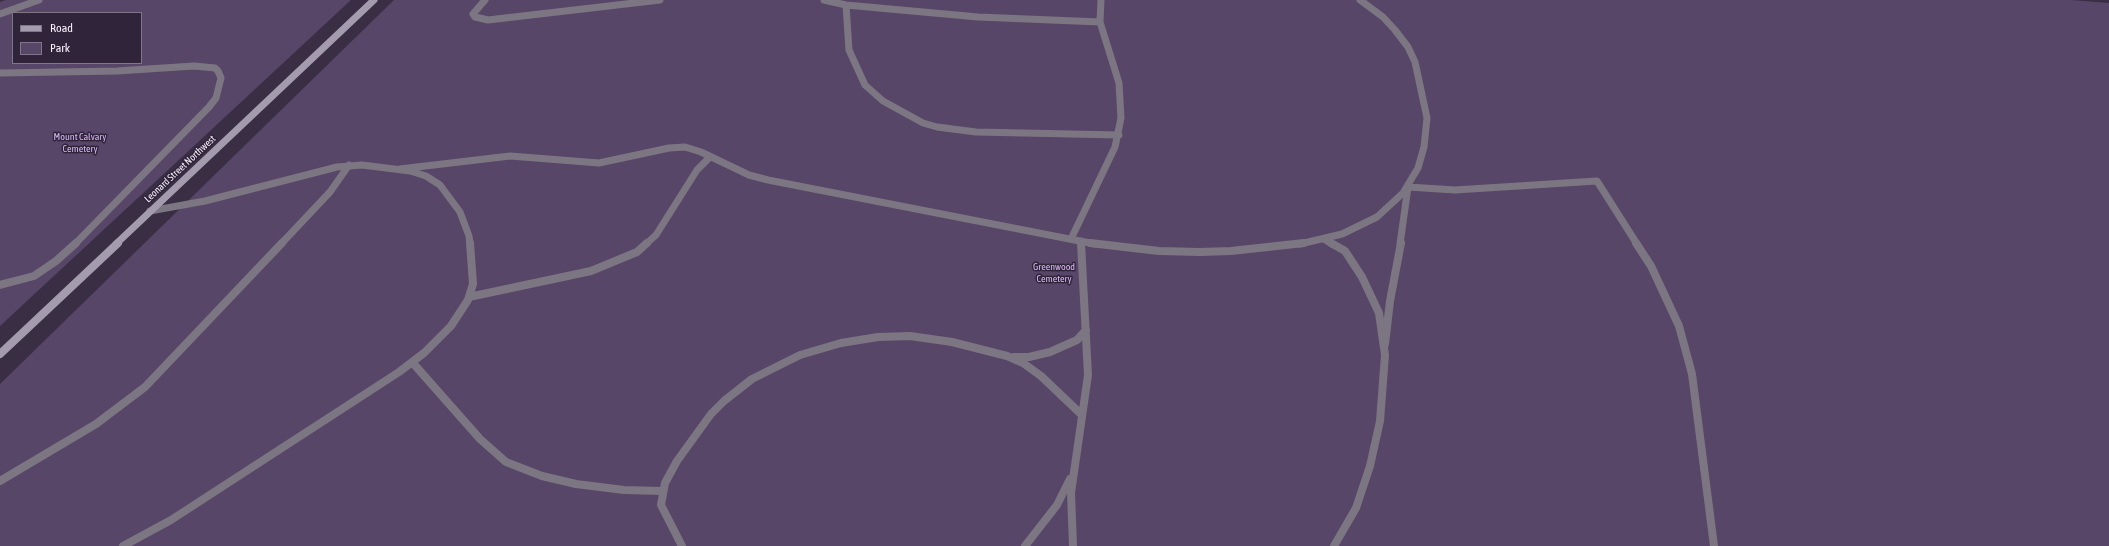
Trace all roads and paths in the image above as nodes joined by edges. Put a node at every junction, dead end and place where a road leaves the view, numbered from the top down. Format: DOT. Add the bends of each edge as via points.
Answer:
graph roads {
  1 [pos="40,0"];
  2 [pos="374,0"];
  3 [pos="485,0"];
  4 [pos="660,0"];
  5 [pos="824,0"];
  6 [pos="1101,0"];
  7 [pos="1360,0"];
  8 [pos="846,5"];
  9 [pos="0,14"];
  10 [pos="1100,22"];
  11 [pos="0,75"];
  12 [pos="1119,135"];
  13 [pos="710,157"];
  14 [pos="349,165"];
  15 [pos="400,169"];
  16 [pos="1408,187"];
  17 [pos="150,211"];
  18 [pos="1071,239"];
  19 [pos="1324,239"];
  20 [pos="1081,241"];
  21 [pos="0,285"];
  22 [pos="469,297"];
  23 [pos="1086,330"];
  24 [pos="1385,344"];
  25 [pos="0,354"];
  26 [pos="1007,356"];
  27 [pos="412,362"];
  28 [pos="1082,415"];
  29 [pos="1075,457"];
  30 [pos="0,481"];
  31 [pos="662,491"];
  32 [pos="123,546"];
  33 [pos="682,546"];
  34 [pos="1025,546"];
  35 [pos="1073,546"];
  36 [pos="1334,546"];
  37 [pos="1714,546"];
  1 -- 9 [label="lane"];
  2 -- 17 [label="main road, Leonard Street Northwest"];
  3 -- 4 [label="lane" via="474,10 475,18 515,18"];
  5 -- 8 [label="lane"];
  6 -- 10 [label="lane"];
  7 -- 16 [label="lane" via="1389,24 1408,47 1419,75 1427,127 1418,168"];
  8 -- 10 [label="lane" via="978,17"];
  8 -- 12 [label="lane" via="849,50 858,75 883,102 923,123 976,132"];
  10 -- 12 [label="lane" via="1121,96"];
  11 -- 21 [label="lane" via="200,66 215,68 221,78 216,98 209,107 91,229 56,261 34,276"];
  12 -- 18 [label="lane" via="1110,160"];
  13 -- 15 [label="lane" via="693,149 676,147 599,163 510,156"];
  13 -- 18 [label="lane" via="732,168 768,180"];
  13 -- 22 [label="lane" via="697,170 656,235 637,252 591,271"];
  14 -- 15 [label="lane"];
  14 -- 17 [label="lane" via="205,201"];
  14 -- 30 [label="lane" via="330,192 145,387 96,424"];
  15 -- 22 [label="lane" via="433,180 446,192 460,212 470,242 473,274"];
  16 -- 19 [label="lane" via="1377,217 1353,230"];
  16 -- 24 [label="lane"];
  16 -- 37 [label="lane" via="1462,189 1597,181 1651,266 1679,326 1691,368"];
  17 -- 25 [label="main road, Leonard Street Northwest"];
  18 -- 20 [label="lane"];
  19 -- 20 [label="lane" via="1280,247 1215,252 1159,251"];
  19 -- 24 [label="lane" via="1344,251 1362,277 1379,313"];
  20 -- 23 [label="lane"];
  22 -- 27 [label="lane" via="448,330"];
  23 -- 26 [label="lane" via="1077,340 1050,352 1029,357"];
  23 -- 28 [label="lane" via="1088,375"];
  24 -- 36 [label="lane" via="1384,385 1374,450 1358,502"];
  26 -- 28 [label="lane" via="1032,369"];
  26 -- 31 [label="lane" via="952,342 894,335 858,339 800,355 752,379 724,401 686,446"];
  27 -- 31 [label="lane" via="480,439 506,462 542,476 576,484 624,490"];
  27 -- 32 [label="lane" via="184,512 147,535"];
  28 -- 29 [label="lane"];
  29 -- 34 [label="lane" via="1065,492"];
  29 -- 35 [label="lane" via="1071,500"];
  31 -- 33 [label="lane" via="661,504"];
}
